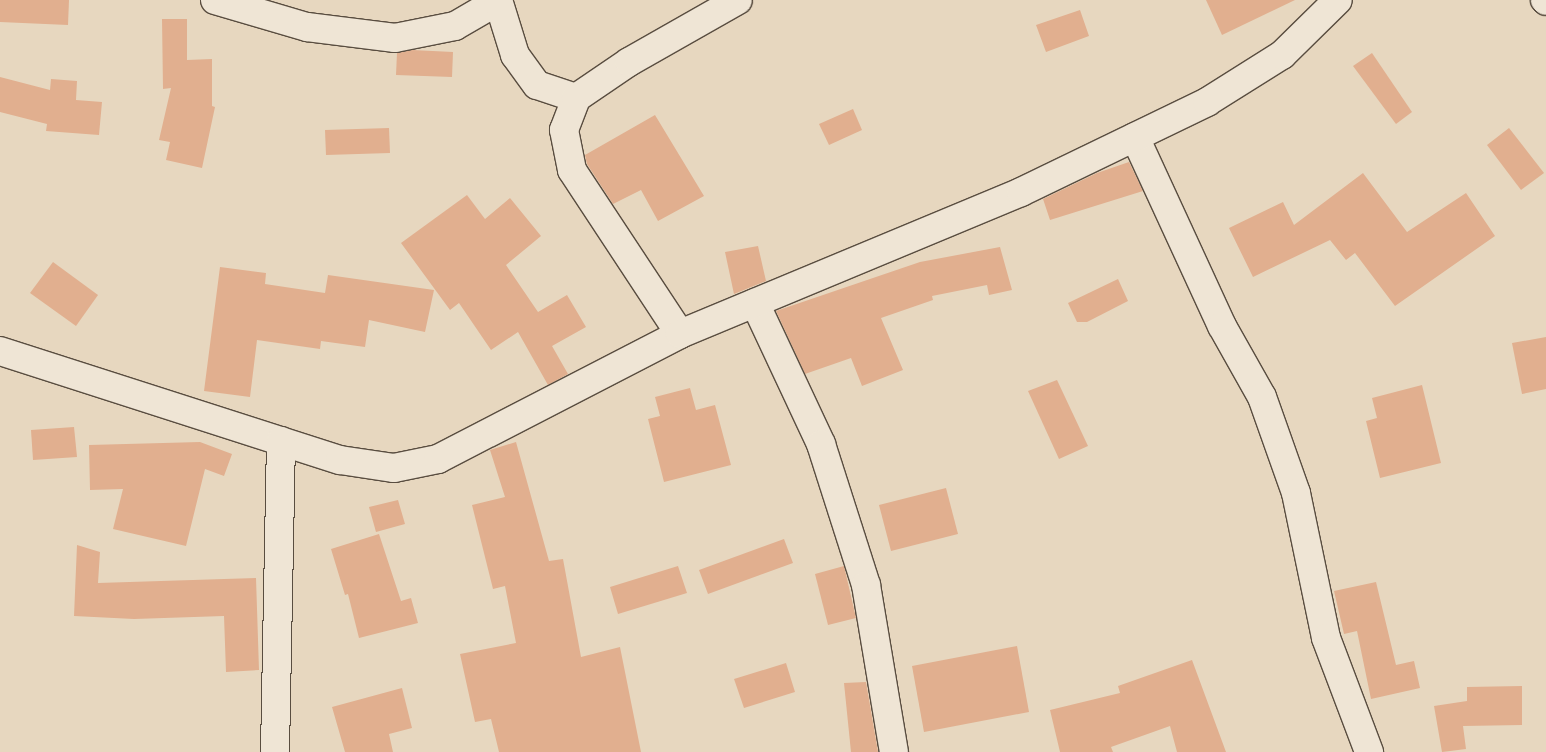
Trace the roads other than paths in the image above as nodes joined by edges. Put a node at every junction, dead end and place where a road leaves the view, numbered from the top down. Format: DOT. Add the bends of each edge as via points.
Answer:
graph roads {
  1 [pos="215,0"];
  2 [pos="738,0"];
  3 [pos="1338,0"];
  4 [pos="498,1"];
  5 [pos="576,98"];
  6 [pos="1135,137"];
  7 [pos="755,302"];
  8 [pos="680,334"];
  9 [pos="0,351"];
  10 [pos="281,441"];
  11 [pos="276,752"];
  12 [pos="894,752"];
  13 [pos="1369,752"];
  1 -- 4 [label="street" via="307,27 395,38 455,26"];
  2 -- 5 [label="street" via="629,62"];
  3 -- 6 [label="street" via="1282,55 1207,102"];
  4 -- 5 [label="street" via="515,55 537,85"];
  5 -- 8 [label="street" via="564,130 572,170"];
  6 -- 7 [label="street" via="1021,192"];
  6 -- 13 [label="street" via="1222,326 1262,397 1296,493 1326,638"];
  7 -- 8 [label="street"];
  7 -- 12 [label="street" via="821,444 866,585"];
  8 -- 10 [label="street" via="438,458 394,468 340,460"];
  9 -- 10 [label="street"];
  10 -- 11 [label="street"];
}
